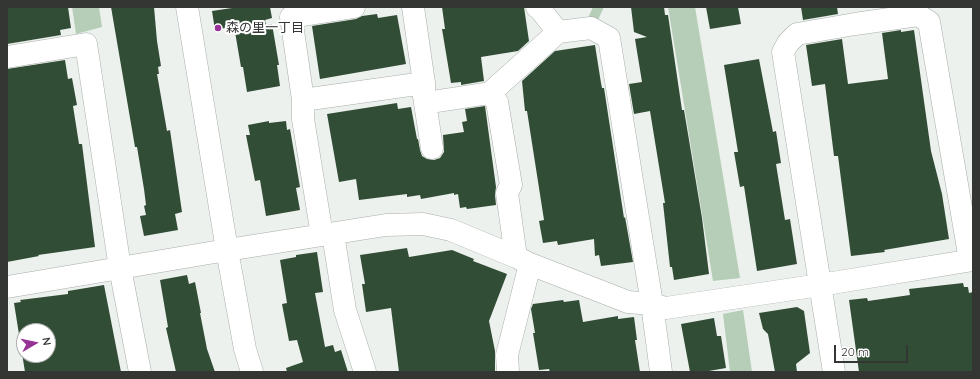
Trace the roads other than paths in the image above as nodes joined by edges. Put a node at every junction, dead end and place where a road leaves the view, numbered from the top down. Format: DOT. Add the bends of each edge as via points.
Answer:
graph roads {
  1 [pos="187,7"];
  2 [pos="354,7"];
  3 [pos="413,7"];
  4 [pos="537,7"];
  5 [pos="558,32"];
  6 [pos="7,57"];
  7 [pos="424,93"];
  8 [pos="490,93"];
  9 [pos="303,100"];
  10 [pos="432,148"];
  11 [pos="327,235"];
  12 [pos="226,250"];
  13 [pos="523,260"];
  14 [pos="971,260"];
  15 [pos="120,268"];
  16 [pos="820,285"];
  17 [pos="7,287"];
  18 [pos="652,304"];
  19 [pos="140,372"];
  20 [pos="252,372"];
  21 [pos="365,372"];
  22 [pos="508,372"];
  23 [pos="661,372"];
  24 [pos="834,372"];
  1 -- 12 [label="street"];
  2 -- 9 [label="street" via="290,14"];
  3 -- 7 [label="street"];
  4 -- 5 [label="street"];
  5 -- 8 [label="street"];
  5 -- 18 [label="street" via="592,28 609,38"];
  6 -- 15 [label="street" via="86,44"];
  7 -- 8 [label="street"];
  7 -- 9 [label="street"];
  7 -- 10 [label="street"];
  8 -- 13 [label="street" via="497,102 511,185 508,193"];
  9 -- 11 [label="street" via="303,119"];
  11 -- 12 [label="street"];
  11 -- 13 [label="street" via="386,225 423,224 451,230"];
  11 -- 21 [label="street" via="345,310"];
  12 -- 15 [label="street"];
  12 -- 20 [label="street"];
  13 -- 18 [label="street" via="628,302"];
  13 -- 22 [label="street" via="507,355"];
  14 -- 16 [label="street"];
  14 -- 16 [label="street" via="929,22 918,15 855,24 797,34 783,52"];
  15 -- 17 [label="street"];
  15 -- 19 [label="street"];
  16 -- 18 [label="street" via="666,308"];
  16 -- 24 [label="street"];
  18 -- 23 [label="street"];
}
